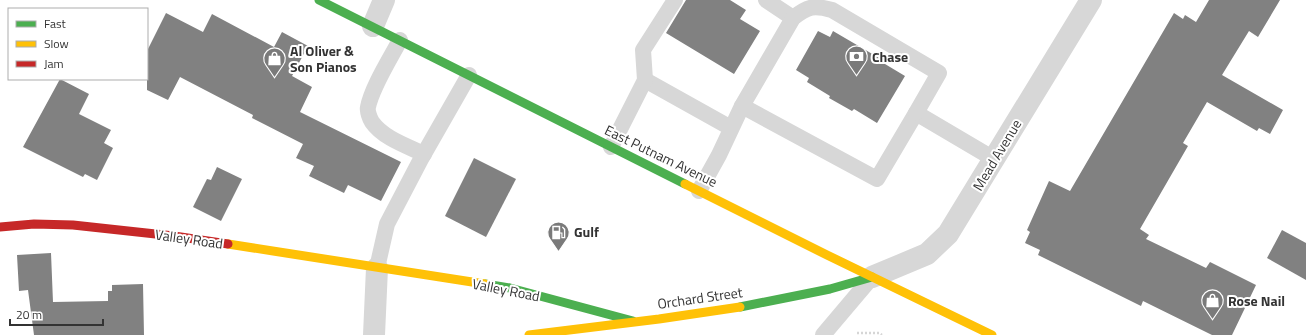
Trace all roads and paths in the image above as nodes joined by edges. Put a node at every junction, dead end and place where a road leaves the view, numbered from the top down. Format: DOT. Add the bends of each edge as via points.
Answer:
graph roads {
  1 [pos="319,0"];
  2 [pos="384,0"];
  3 [pos="675,0"];
  4 [pos="766,0"];
  5 [pos="1092,0"];
  6 [pos="793,18"];
  7 [pos="372,26"];
  8 [pos="400,40"];
  9 [pos="469,75"];
  10 [pos="645,80"];
  11 [pos="742,106"];
  12 [pos="916,113"];
  13 [pos="731,128"];
  14 [pos="611,147"];
  15 [pos="424,154"];
  16 [pos="994,159"];
  17 [pos="700,191"];
  18 [pos="0,227"];
  19 [pos="377,268"];
  20 [pos="872,277"];
  21 [pos="633,321"];
  22 [pos="374,335"];
  23 [pos="530,335"];
  24 [pos="823,335"];
  25 [pos="992,335"];
  1 -- 7 [label="main road, East Putnam Avenue"];
  2 -- 7 [label="street"];
  3 -- 10 [label="lane" via="643,50"];
  4 -- 6 [label="lane"];
  5 -- 16 [label="street, Mead Avenue"];
  6 -- 11 [label="lane"];
  6 -- 12 [label="lane" via="803,10 818,6 832,10 939,73"];
  7 -- 8 [label="main road, East Putnam Avenue"];
  8 -- 9 [label="main road, East Putnam Avenue"];
  8 -- 15 [label="lane" via="376,86 368,109 372,121 381,131"];
  9 -- 14 [label="main road, East Putnam Avenue"];
  9 -- 15 [label="lane"];
  10 -- 13 [label="lane"];
  10 -- 14 [label="lane"];
  11 -- 12 [label="lane" via="877,179"];
  11 -- 13 [label="lane"];
  12 -- 16 [label="lane"];
  13 -- 17 [label="lane"];
  14 -- 17 [label="main road, East Putnam Avenue"];
  15 -- 19 [label="lane" via="387,224"];
  16 -- 20 [label="street, Mead Avenue" via="948,234 927,254"];
  17 -- 20 [label="main road, East Putnam Avenue"];
  18 -- 19 [label="main road, Valley Road" via="34,224 73,226 174,236"];
  19 -- 21 [label="main road, Valley Road" via="510,288"];
  19 -- 22 [label="street"];
  20 -- 21 [label="main road, Orchard Street" via="837,288 746,306"];
  20 -- 24 [label="lane"];
  20 -- 25 [label="main road, East Putnam Avenue"];
  21 -- 23 [label="main road, Orchard Street"];
}
